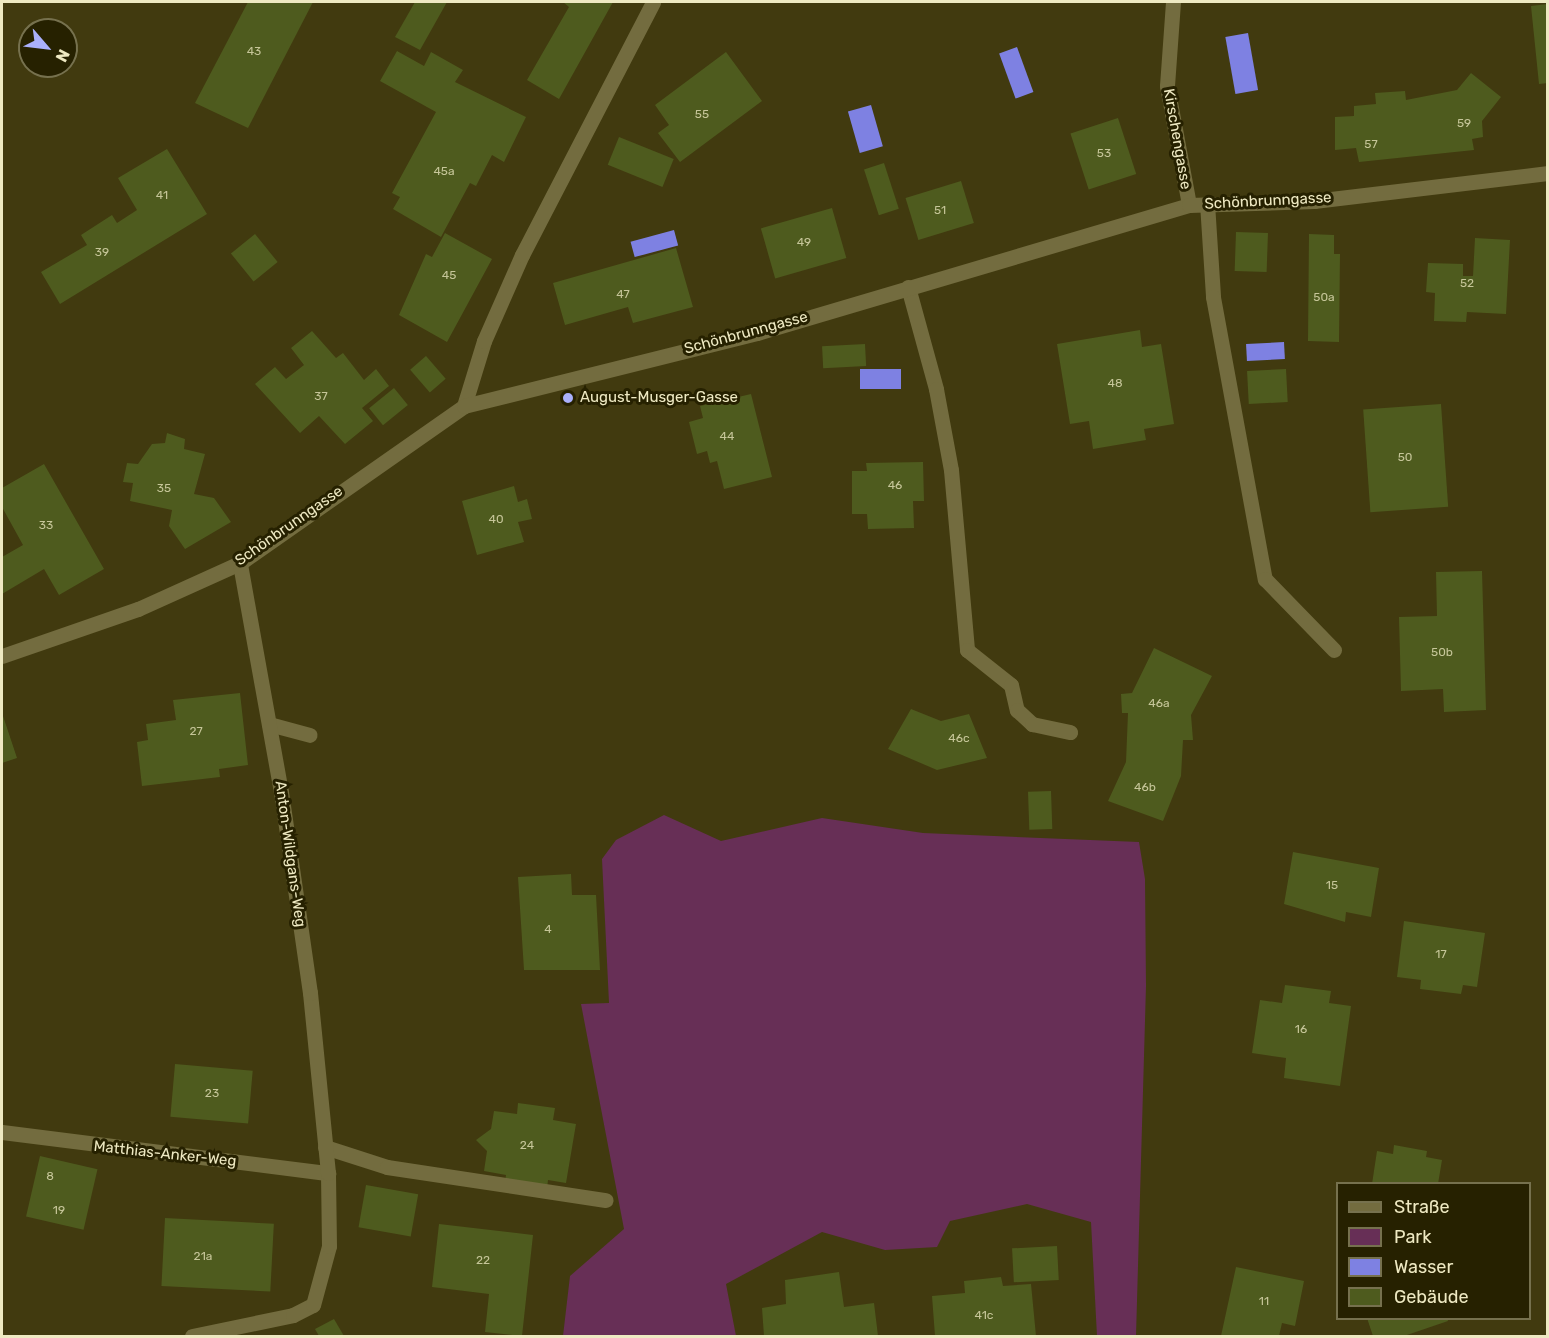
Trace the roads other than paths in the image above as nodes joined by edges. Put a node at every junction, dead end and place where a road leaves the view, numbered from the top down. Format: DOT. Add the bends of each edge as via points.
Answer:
graph roads {
  1 [pos="653,2"];
  2 [pos="1173,2"];
  3 [pos="1548,172"];
  4 [pos="1207,203"];
  5 [pos="1189,206"];
  6 [pos="908,287"];
  7 [pos="464,406"];
  8 [pos="240,563"];
  9 [pos="1334,650"];
  10 [pos="2,656"];
  11 [pos="269,724"];
  12 [pos="1070,732"];
  13 [pos="310,735"];
  14 [pos="2,1132"];
  15 [pos="325,1147"];
  16 [pos="328,1173"];
  17 [pos="606,1200"];
  18 [pos="192,1336"];
  1 -- 7 [label="street" via="522,255 484,341"];
  2 -- 5 [label="street, Kirschengasse" via="1167,86"];
  3 -- 4 [label="street, Schönbrunngasse" via="1314,201"];
  4 -- 5 [label="street, Schönbrunngasse"];
  4 -- 9 [label="street" via="1213,297 1265,579"];
  5 -- 6 [label="street, Schönbrunngasse"];
  6 -- 7 [label="street, Schönbrunngasse" via="757,333"];
  6 -- 12 [label="street" via="936,389 951,470 967,650 1011,685 1017,710 1032,723"];
  7 -- 8 [label="street, Schönbrunngasse"];
  8 -- 10 [label="street, Schönbrunngasse" via="138,609"];
  8 -- 11 [label="street, Anton-Wildgans-Weg"];
  11 -- 13 [label="street"];
  11 -- 15 [label="street, Anton-Wildgans-Weg" via="310,993"];
  14 -- 16 [label="street, Matthias-Anker-Weg"];
  15 -- 16 [label="street, Anton-Wildgans-Weg"];
  15 -- 17 [label="street" via="387,1167"];
  16 -- 18 [label="street, Anton-Wildgans-Weg" via="329,1246 313,1305 293,1315"];
}
